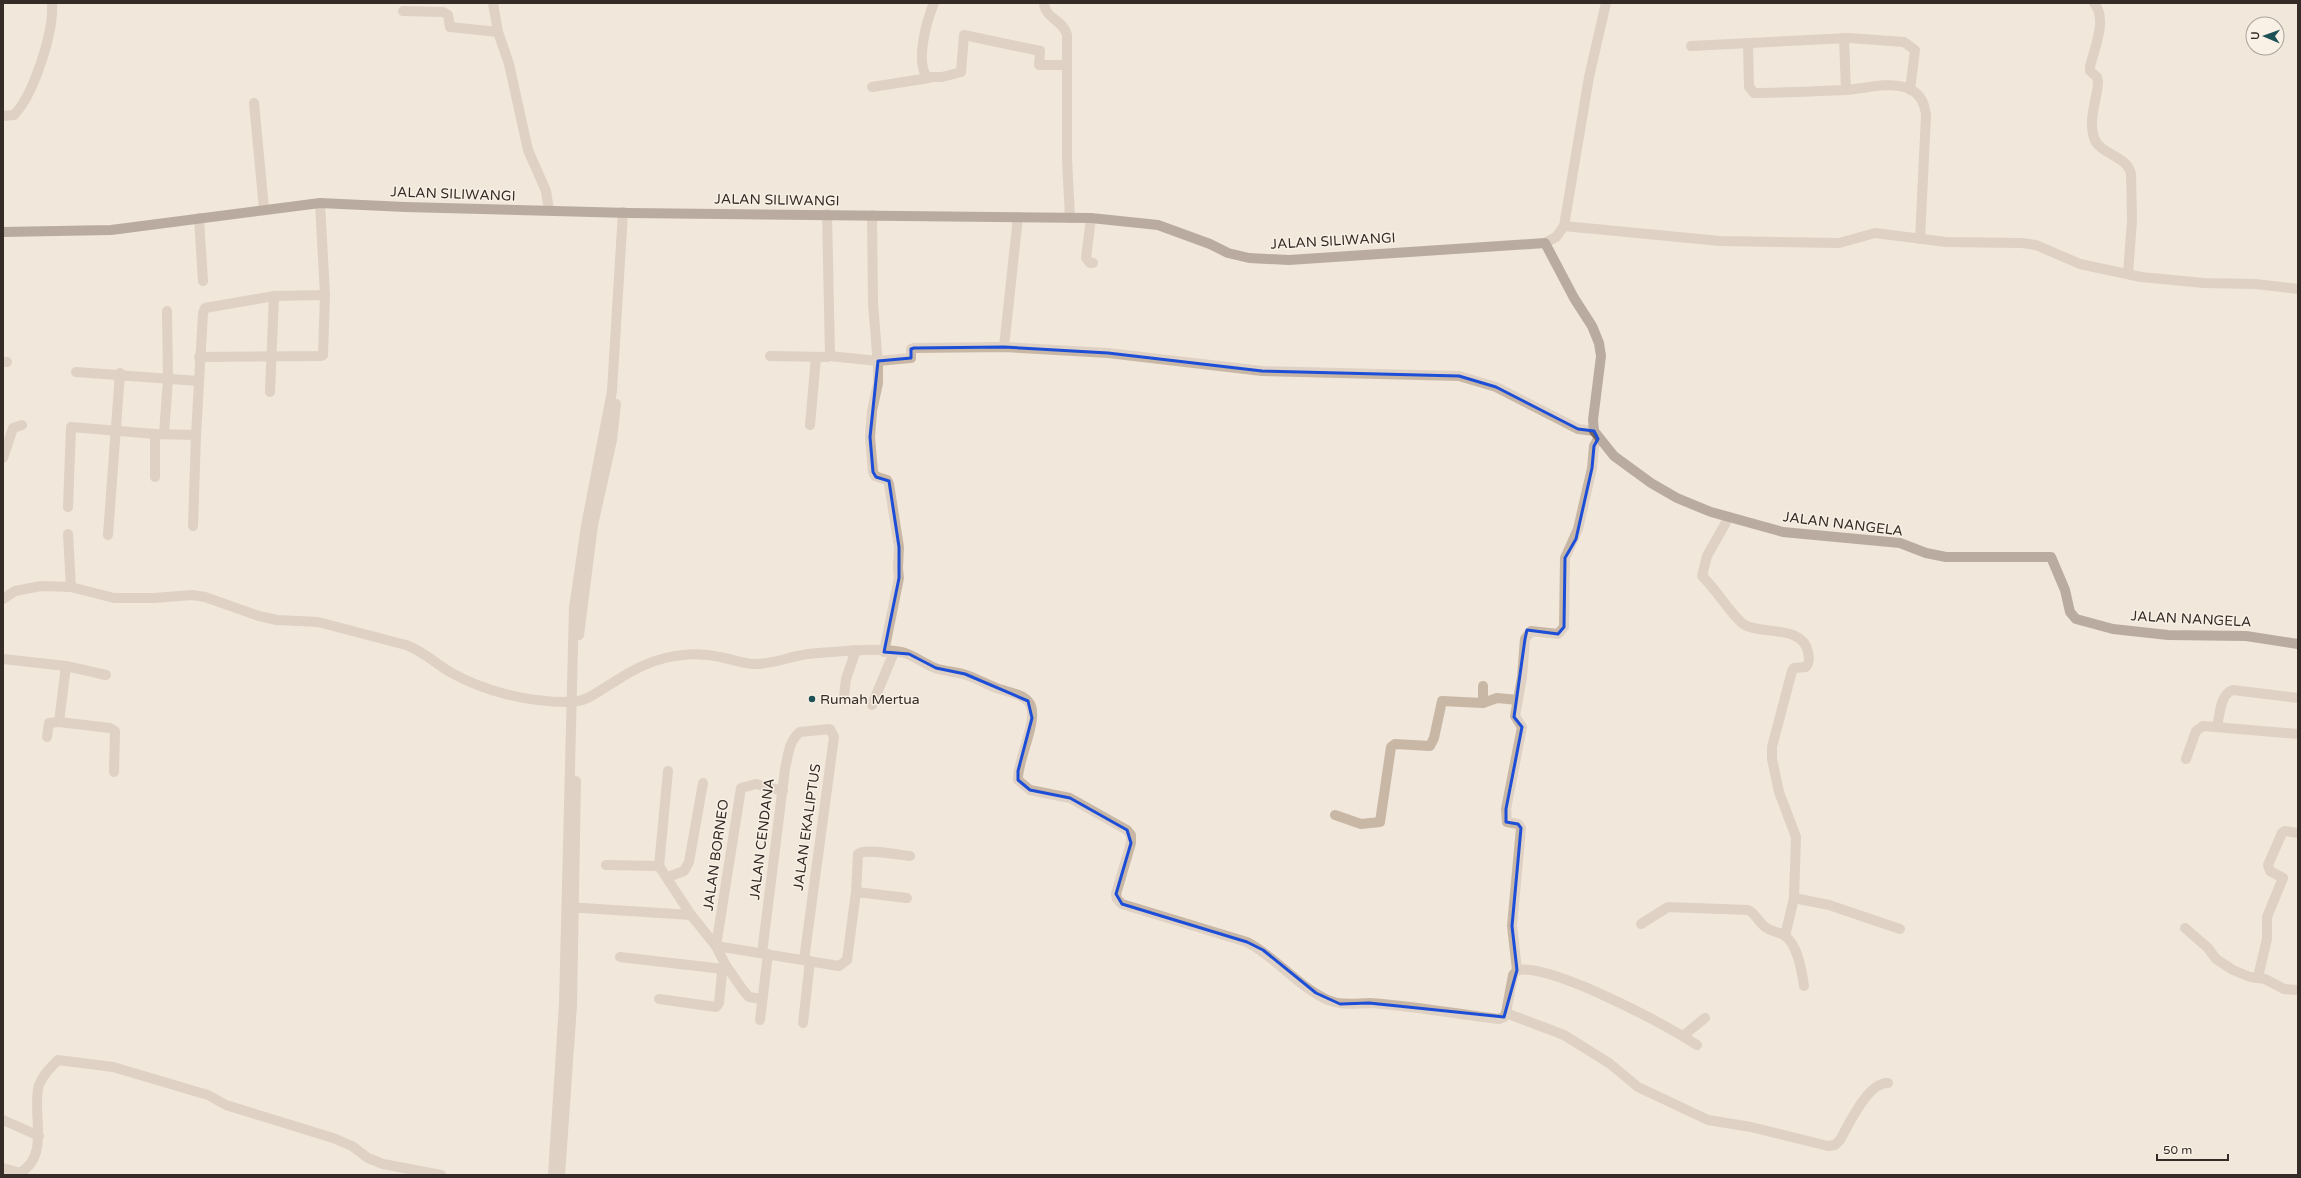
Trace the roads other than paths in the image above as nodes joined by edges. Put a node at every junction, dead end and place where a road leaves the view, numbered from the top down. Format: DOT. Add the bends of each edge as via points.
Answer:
graph roads {
  1 [pos="52,3"];
  2 [pos="493,3"];
  3 [pos="934,3"];
  4 [pos="1044,3"];
  5 [pos="1606,3"];
  6 [pos="2094,3"];
  7 [pos="403,11"];
  8 [pos="498,32"];
  9 [pos="1844,38"];
  10 [pos="1748,43"];
  11 [pos="1691,46"];
  12 [pos="1066,65"];
  13 [pos="929,78"];
  14 [pos="872,87"];
  15 [pos="1846,90"];
  16 [pos="1910,90"];
  17 [pos="254,103"];
  18 [pos="3,116"];
  19 [pos="320,203"];
  20 [pos="264,209"];
  21 [pos="549,210"];
  22 [pos="626,212"];
  23 [pos="827,214"];
  24 [pos="872,215"];
  25 [pos="1018,217"];
  26 [pos="199,218"];
  27 [pos="1070,218"];
  28 [pos="1091,218"];
  29 [pos="1564,226"];
  30 [pos="3,232"];
  31 [pos="1920,239"];
  32 [pos="1545,243"];
  33 [pos="1093,263"];
  34 [pos="2128,274"];
  35 [pos="203,281"];
  36 [pos="2298,290"];
  37 [pos="324,295"];
  38 [pos="274,296"];
  39 [pos="167,311"];
  40 [pos="1004,347"];
  41 [pos="770,356"];
  42 [pos="829,356"];
  43 [pos="200,357"];
  44 [pos="816,357"];
  45 [pos="271,358"];
  46 [pos="878,361"];
  47 [pos="76,372"];
  48 [pos="120,374"];
  49 [pos="168,379"];
  50 [pos="198,381"];
  51 [pos="270,392"];
  52 [pos="22,425"];
  53 [pos="810,425"];
  54 [pos="117,431"];
  55 [pos="160,434"];
  56 [pos="196,435"];
  57 [pos="1596,435"];
  58 [pos="3,458"];
  59 [pos="155,477"];
  60 [pos="68,507"];
  61 [pos="1729,517"];
  62 [pos="193,526"];
  63 [pos="68,534"];
  64 [pos="108,535"];
  65 [pos="71,587"];
  66 [pos="3,599"];
  67 [pos="2298,644"];
  68 [pos="856,650"];
  69 [pos="889,652"];
  70 [pos="3,659"];
  71 [pos="66,666"];
  72 [pos="106,675"];
  73 [pos="1483,686"];
  74 [pos="844,697"];
  75 [pos="2298,698"];
  76 [pos="1518,700"];
  77 [pos="574,702"];
  78 [pos="1483,703"];
  79 [pos="872,705"];
  80 [pos="59,722"];
  81 [pos="2217,726"];
  82 [pos="800,732"];
  83 [pos="2298,734"];
  84 [pos="47,737"];
  85 [pos="2186,759"];
  86 [pos="668,771"];
  87 [pos="114,772"];
  88 [pos="703,783"];
  89 [pos="783,792"];
  90 [pos="1336,815"];
  91 [pos="2298,833"];
  92 [pos="910,856"];
  93 [pos="606,865"];
  94 [pos="658,866"];
  95 [pos="668,877"];
  96 [pos="856,892"];
  97 [pos="907,898"];
  98 [pos="1794,898"];
  99 [pos="571,907"];
  100 [pos="691,915"];
  101 [pos="1642,924"];
  102 [pos="2185,928"];
  103 [pos="1900,929"];
  104 [pos="1785,936"];
  105 [pos="716,946"];
  106 [pos="765,954"];
  107 [pos="620,957"];
  108 [pos="807,961"];
  109 [pos="724,966"];
  110 [pos="1517,970"];
  111 [pos="2258,977"];
  112 [pos="1804,986"];
  113 [pos="2298,990"];
  114 [pos="659,999"];
  115 [pos="762,999"];
  116 [pos="1506,1014"];
  117 [pos="1705,1018"];
  118 [pos="760,1020"];
  119 [pos="803,1023"];
  120 [pos="1683,1036"];
  121 [pos="1697,1044"];
  122 [pos="1888,1083"];
  123 [pos="3,1120"];
  124 [pos="559,1132"];
  125 [pos="38,1136"];
  126 [pos="3,1168"];
  127 [pos="441,1175"];
  128 [pos="553,1175"];
  129 [pos="560,1175"];
  1 -- 18 [label="street" via="52,22 44,54 24,101 14,115"];
  2 -- 8 [label="street"];
  3 -- 13 [label="street" via="924,34 923,67"];
  4 -- 12 [label="street" via="1048,14 1066,29"];
  5 -- 29 [label="street" via="1589,77"];
  6 -- 34 [label="street" via="2099,11 2100,22 2090,67 2098,82 2091,118 2096,141 2130,167 2132,220"];
  7 -- 8 [label="street" via="443,12 448,16 450,27"];
  8 -- 21 [label="street" via="509,64 528,150 546,192"];
  9 -- 10 [label="street"];
  9 -- 15 [label="street"];
  9 -- 16 [label="street" via="1904,42 1910,45 1915,50 1916,57"];
  10 -- 11 [label="street"];
  10 -- 15 [label="street" via="1749,86 1754,93"];
  12 -- 13 [label="street" via="1039,65 1040,52 964,35 961,72"];
  12 -- 27 [label="street"];
  13 -- 14 [label="street"];
  15 -- 16 [label="street" via="1895,85"];
  16 -- 31 [label="street" via="1921,97 1925,108"];
  17 -- 20 [label="street"];
  19 -- 20 [label="main road, JALAN SILIWANGI"];
  19 -- 21 [label="main road, JALAN SILIWANGI"];
  19 -- 37 [label="street"];
  20 -- 26 [label="main road, JALAN SILIWANGI"];
  21 -- 22 [label="main road, JALAN SILIWANGI"];
  22 -- 23 [label="main road, JALAN SILIWANGI"];
  22 -- 77 [label="street" via="612,440 593,525 584,586"];
  23 -- 24 [label="main road, JALAN SILIWANGI"];
  23 -- 42 [label="street"];
  24 -- 25 [label="main road, JALAN SILIWANGI"];
  24 -- 46 [label="street" via="873,303"];
  25 -- 27 [label="main road, JALAN SILIWANGI"];
  25 -- 40 [label="street"];
  26 -- 30 [label="main road, JALAN SILIWANGI" via="97,231"];
  26 -- 35 [label="street"];
  27 -- 28 [label="main road, JALAN SILIWANGI"];
  28 -- 32 [label="main road, JALAN SILIWANGI" via="1158,225 1228,254 1289,260"];
  28 -- 33 [label="street" via="1086,258"];
  29 -- 31 [label="street" via="1720,241 1838,243 1875,233"];
  29 -- 32 [label="street" via="1556,237"];
  31 -- 34 [label="street" via="2022,243 2054,252 2080,264"];
  32 -- 57 [label="main road" via="1599,343 1600,377 1593,420"];
  34 -- 36 [label="street"];
  37 -- 38 [label="street"];
  37 -- 45 [label="street" via="323,355"];
  38 -- 43 [label="street" via="205,308"];
  38 -- 45 [label="street"];
  39 -- 49 [label="street"];
  40 -- 46 [label="street" via="914,348 911,349 911,358"];
  40 -- 57 [label="street" via="1108,353 1262,370 1459,376 1496,387 1578,429"];
  41 -- 44 [label="street"];
  42 -- 44 [label="street"];
  42 -- 46 [label="street"];
  43 -- 45 [label="street"];
  43 -- 50 [label="street"];
  44 -- 53 [label="street"];
  45 -- 51 [label="street"];
  46 -- 69 [label="street" via="878,383 870,437 873,472 876,477 887,480 889,484 899,546 898,586"];
  47 -- 48 [label="street"];
  48 -- 49 [label="street"];
  48 -- 54 [label="street"];
  49 -- 50 [label="street"];
  49 -- 55 [label="street"];
  50 -- 56 [label="street"];
  52 -- 58 [label="street" via="13,428"];
  54 -- 55 [label="street"];
  54 -- 60 [label="street" via="72,427"];
  54 -- 64 [label="street"];
  55 -- 56 [label="street"];
  55 -- 59 [label="street"];
  56 -- 62 [label="street"];
  57 -- 61 [label="main road, JALAN NANGELA" via="1614,456 1657,487 1689,504"];
  57 -- 76 [label="street" via="1592,468 1578,529 1565,558 1564,627 1560,633 1531,631 1526,635"];
  61 -- 67 [label="main road, JALAN NANGELA" via="1783,532 1900,543 1926,554 1946,557 2048,556 2054,560 2070,612 2076,619 2113,629 2168,635 2246,636"];
  61 -- 98 [label="street" via="1707,556 1702,576 1742,623 1796,636 1806,644 1809,657 1806,666 1794,668 1792,671 1772,748 1779,792 1796,836"];
  63 -- 65 [label="street"];
  65 -- 66 [label="street" via="41,586 22,589"];
  65 -- 77 [label="street" via="114,598 181,595 205,597 259,616 328,624 418,649 450,672 487,689 528,698"];
  68 -- 69 [label="street"];
  68 -- 74 [label="street" via="846,679"];
  68 -- 77 [label="street" via="804,655 753,664 719,656 663,658 619,679 596,695"];
  69 -- 79 [label="street"];
  69 -- 116 [label="street" via="919,658 936,668 964,674 1028,701 1032,718 1018,780 1030,790 1070,798 1127,830 1131,835 1131,843 1116,894 1122,904 1247,942 1263,950 1316,993 1340,1004 1369,1003 1499,1019"];
  70 -- 71 [label="street"];
  71 -- 72 [label="street"];
  71 -- 80 [label="street"];
  73 -- 78 [label="street"];
  75 -- 81 [label="street" via="2233,690 2224,696"];
  76 -- 78 [label="street" via="1497,698"];
  76 -- 110 [label="street" via="1515,716 1522,727 1506,809 1506,820 1518,824 1521,828 1512,926"];
  77 -- 99 [label="street"];
  78 -- 90 [label="street" via="1442,701 1430,746 1393,746 1380,822 1361,824"];
  80 -- 84 [label="street" via="49,723"];
  80 -- 87 [label="street" via="110,728 116,731"];
  81 -- 83 [label="street"];
  81 -- 85 [label="street" via="2200,727 2196,731"];
  82 -- 89 [label="street, JALAN CENDANA" via="793,739 791,746"];
  82 -- 108 [label="street, JALAN EKALIPTUS" via="827,729 832,730 834,737"];
  86 -- 94 [label="street"];
  88 -- 95 [label="street" via="689,862 684,871"];
  89 -- 105 [label="street, JALAN BORNEO" via="756,784 741,788"];
  89 -- 106 [label="street, JALAN CENDANA"];
  91 -- 111 [label="street" via="2282,833 2268,864 2270,871 2283,878 2267,917 2267,939"];
  92 -- 96 [label="street" via="861,852 858,854"];
  93 -- 94 [label="street"];
  94 -- 95 [label="street"];
  95 -- 100 [label="street"];
  96 -- 97 [label="street"];
  96 -- 108 [label="street" via="847,960 839,966"];
  98 -- 103 [label="street" via="1829,906"];
  98 -- 104 [label="street"];
  99 -- 100 [label="street"];
  99 -- 124 [label="street"];
  100 -- 105 [label="street"];
  101 -- 104 [label="street" via="1668,907 1748,910 1763,926"];
  102 -- 111 [label="street" via="2222,963 2242,974"];
  104 -- 112 [label="street" via="1795,952"];
  105 -- 106 [label="street"];
  105 -- 109 [label="street"];
  106 -- 108 [label="street"];
  106 -- 115 [label="street, JALAN CENDANA"];
  107 -- 109 [label="street"];
  108 -- 119 [label="street"];
  109 -- 114 [label="street" via="719,1003 716,1007"];
  109 -- 115 [label="street" via="749,997"];
  110 -- 116 [label="street" via="1513,975"];
  110 -- 120 [label="street" via="1545,974 1578,985 1628,1006"];
  111 -- 113 [label="street" via="2278,987"];
  115 -- 118 [label="street, JALAN CENDANA"];
  116 -- 122 [label="street" via="1564,1035 1609,1063 1638,1087 1708,1120 1751,1127 1821,1145 1835,1145 1871,1090 1881,1083"];
  117 -- 120 [label="street"];
  120 -- 121 [label="street"];
  123 -- 125 [label="street"];
  124 -- 128 [label="street"];
  124 -- 129 [label="street"];
  125 -- 126 [label="street" via="34,1157 25,1170 20,1173"];
  125 -- 127 [label="street" via="36,1108 40,1083 47,1070 58,1060 113,1067 208,1095 226,1105 333,1138 383,1164"];
}
